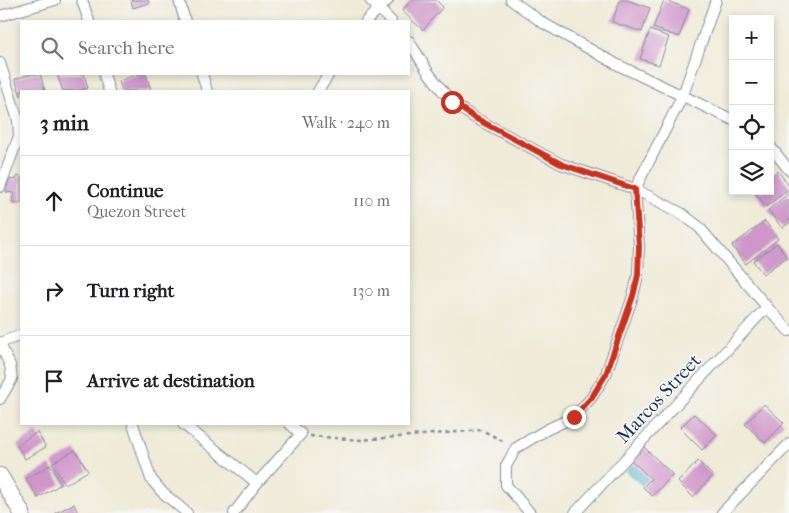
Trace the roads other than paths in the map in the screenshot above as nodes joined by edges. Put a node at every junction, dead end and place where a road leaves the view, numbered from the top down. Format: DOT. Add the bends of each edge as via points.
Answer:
graph roads {
  1 [pos="55,0"];
  2 [pos="82,0"];
  3 [pos="179,0"];
  4 [pos="370,0"];
  5 [pos="388,0"];
  6 [pos="511,0"];
  7 [pos="716,0"];
  8 [pos="379,8"];
  9 [pos="0,16"];
  10 [pos="88,20"];
  11 [pos="185,20"];
  12 [pos="367,20"];
  13 [pos="390,20"];
  14 [pos="410,43"];
  15 [pos="0,63"];
  16 [pos="104,75"];
  17 [pos="202,75"];
  18 [pos="329,75"];
  19 [pos="110,90"];
  20 [pos="207,90"];
  21 [pos="319,90"];
  22 [pos="683,95"];
  23 [pos="729,118"];
  24 [pos="773,150"];
  25 [pos="789,170"];
  26 [pos="0,186"];
  27 [pos="635,189"];
  28 [pos="767,307"];
  29 [pos="789,331"];
  30 [pos="20,335"];
  31 [pos="0,343"];
  32 [pos="0,399"];
  33 [pos="133,425"];
  34 [pos="184,425"];
  35 [pos="291,425"];
  36 [pos="789,444"];
  37 [pos="0,476"];
  38 [pos="257,483"];
  39 [pos="22,513"];
  40 [pos="188,513"];
  41 [pos="234,513"];
  42 [pos="530,513"];
  43 [pos="575,513"];
  44 [pos="722,513"];
  1 -- 9 [label="street"];
  2 -- 10 [label="street"];
  3 -- 11 [label="street"];
  4 -- 8 [label="street"];
  5 -- 8 [label="street"];
  6 -- 22 [label="street" via="542,23 618,65"];
  7 -- 22 [label="street"];
  8 -- 12 [label="street"];
  8 -- 13 [label="street"];
  14 -- 27 [label="street" via="452,102 475,118 561,164"];
  15 -- 26 [label="street" via="18,120 19,136"];
  16 -- 19 [label="street"];
  17 -- 20 [label="street"];
  18 -- 21 [label="street"];
  22 -- 23 [label="street"];
  22 -- 27 [label="street"];
  24 -- 25 [label="street"];
  27 -- 28 [label="street" via="700,227"];
  27 -- 42 [label="street" via="638,275 606,374 574,417 516,448 506,466 506,485"];
  28 -- 29 [label="street"];
  28 -- 43 [label="street, Marcos Street"];
  30 -- 31 [label="street"];
  31 -- 32 [label="street" via="10,365 12,379"];
  33 -- 40 [label="street" via="151,478 162,492"];
  34 -- 38 [label="street"];
  35 -- 38 [label="street" via="301,434"];
  36 -- 44 [label="street"];
  37 -- 39 [label="main road"];
  38 -- 41 [label="street"];
}
